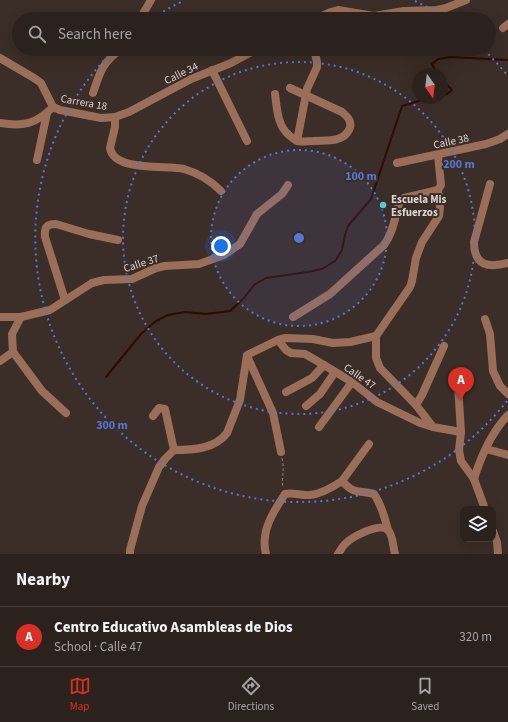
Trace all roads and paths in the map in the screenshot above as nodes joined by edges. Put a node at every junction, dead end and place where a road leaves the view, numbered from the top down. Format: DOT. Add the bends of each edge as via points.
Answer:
graph roads {
  1 [pos="151,0"];
  2 [pos="466,0"];
  3 [pos="144,12"];
  4 [pos="331,12"];
  5 [pos="348,12"];
  6 [pos="398,12"];
  7 [pos="112,56"];
  8 [pos="244,56"];
  9 [pos="316,56"];
  10 [pos="0,58"];
  11 [pos="212,70"];
  12 [pos="290,88"];
  13 [pos="93,93"];
  14 [pos="275,94"];
  15 [pos="306,95"];
  16 [pos="50,110"];
  17 [pos="114,117"];
  18 [pos="0,123"];
  19 [pos="508,134"];
  20 [pos="247,141"];
  21 [pos="297,141"];
  22 [pos="438,155"];
  23 [pos="37,160"];
  24 [pos="397,163"];
  25 [pos="490,184"];
  26 [pos="288,185"];
  27 [pos="438,190"];
  28 [pos="221,191"];
  29 [pos="118,240"];
  30 [pos="508,263"];
  31 [pos="65,300"];
  32 [pos="0,317"];
  33 [pos="21,317"];
  34 [pos="293,317"];
  35 [pos="485,319"];
  36 [pos="376,336"];
  37 [pos="278,340"];
  38 [pos="444,346"];
  39 [pos="13,352"];
  40 [pos="247,356"];
  41 [pos="0,361"];
  42 [pos="324,365"];
  43 [pos="335,372"];
  44 [pos="352,382"];
  45 [pos="458,385"];
  46 [pos="286,392"];
  47 [pos="508,394"];
  48 [pos="416,405"];
  49 [pos="306,406"];
  50 [pos="66,413"];
  51 [pos="153,416"];
  52 [pos="508,416"];
  53 [pos="319,427"];
  54 [pos="433,427"];
  55 [pos="461,432"];
  56 [pos="369,444"];
  57 [pos="486,449"];
  58 [pos="174,450"];
  59 [pos="280,452"];
  60 [pos="508,455"];
  61 [pos="474,479"];
  62 [pos="342,481"];
  63 [pos="285,494"];
  64 [pos="484,506"];
  65 [pos="388,530"];
  66 [pos="496,539"];
  67 [pos="130,554"];
  68 [pos="266,554"];
  69 [pos="338,554"];
  70 [pos="395,554"];
  71 [pos="498,554"];
  1 -- 3 [label="street"];
  2 -- 6 [label="street" via="437,10"];
  4 -- 5 [label="street"];
  7 -- 13 [label="street" via="101,68"];
  8 -- 11 [label="street, Calle 34"];
  9 -- 15 [label="street" via="317,67"];
  10 -- 16 [label="street, Carrera 18" via="40,84"];
  11 -- 17 [label="street, Calle 34"];
  11 -- 20 [label="street"];
  12 -- 15 [label="street"];
  14 -- 21 [label="street" via="282,127"];
  15 -- 21 [label="street"];
  15 -- 21 [label="street" via="342,112 349,118 350,129 340,139"];
  16 -- 17 [label="street, Carrera 18" via="101,118"];
  16 -- 18 [label="street" via="30,123"];
  16 -- 23 [label="street"];
  17 -- 28 [label="street" via="115,127 110,148 115,156 129,164 191,172"];
  19 -- 22 [label="street, Calle 38" via="486,144"];
  22 -- 24 [label="street, Calle 38"];
  22 -- 27 [label="street" via="441,185"];
  25 -- 30 [label="street" via="474,250 482,263 490,266"];
  26 -- 31 [label="street, Calle 37" via="282,194 258,214 240,244 224,255 199,264 156,268 132,279 92,283"];
  27 -- 34 [label="street" via="400,201 391,232 384,245 330,294"];
  27 -- 36 [label="street" via="439,216 422,242 410,287"];
  29 -- 31 [label="street" via="56,224 46,226 45,237"];
  31 -- 33 [label="street, Calle 37" via="50,310"];
  32 -- 33 [label="street, Calle 37"];
  33 -- 39 [label="street" via="12,334"];
  35 -- 47 [label="street" via="490,334 493,371 500,386"];
  36 -- 37 [label="street" via="333,343 306,339"];
  36 -- 48 [label="street" via="377,363"];
  37 -- 40 [label="street"];
  37 -- 42 [label="street, Calle 47" via="291,353 305,354"];
  38 -- 48 [label="street"];
  39 -- 41 [label="street"];
  39 -- 50 [label="street" via="42,391"];
  40 -- 58 [label="street" via="240,400 228,433 215,443 195,449"];
  40 -- 59 [label="street" via="273,413"];
  42 -- 43 [label="street, Calle 47"];
  42 -- 46 [label="street" via="312,378"];
  43 -- 44 [label="street, Calle 47"];
  43 -- 49 [label="street" via="320,394"];
  44 -- 53 [label="street"];
  44 -- 54 [label="street, Calle 47" via="377,402"];
  45 -- 55 [label="street"];
  48 -- 54 [label="street"];
  51 -- 58 [label="street" via="159,408 165,409"];
  52 -- 57 [label="street"];
  54 -- 55 [label="street, Calle 47"];
  55 -- 61 [label="street" via="461,461"];
  56 -- 62 [label="street"];
  57 -- 60 [label="street"];
  57 -- 61 [label="street"];
  58 -- 67 [label="street" via="159,467 142,506"];
  59 -- 63 [label="path" via="284,467 282,481"];
  61 -- 64 [label="street"];
  62 -- 63 [label="street" via="310,495"];
  62 -- 65 [label="street" via="356,492 374,494"];
  63 -- 68 [label="street" via="266,526"];
  65 -- 69 [label="street" via="374,529 357,536"];
  65 -- 70 [label="street"];
  66 -- 71 [label="street"];
}
